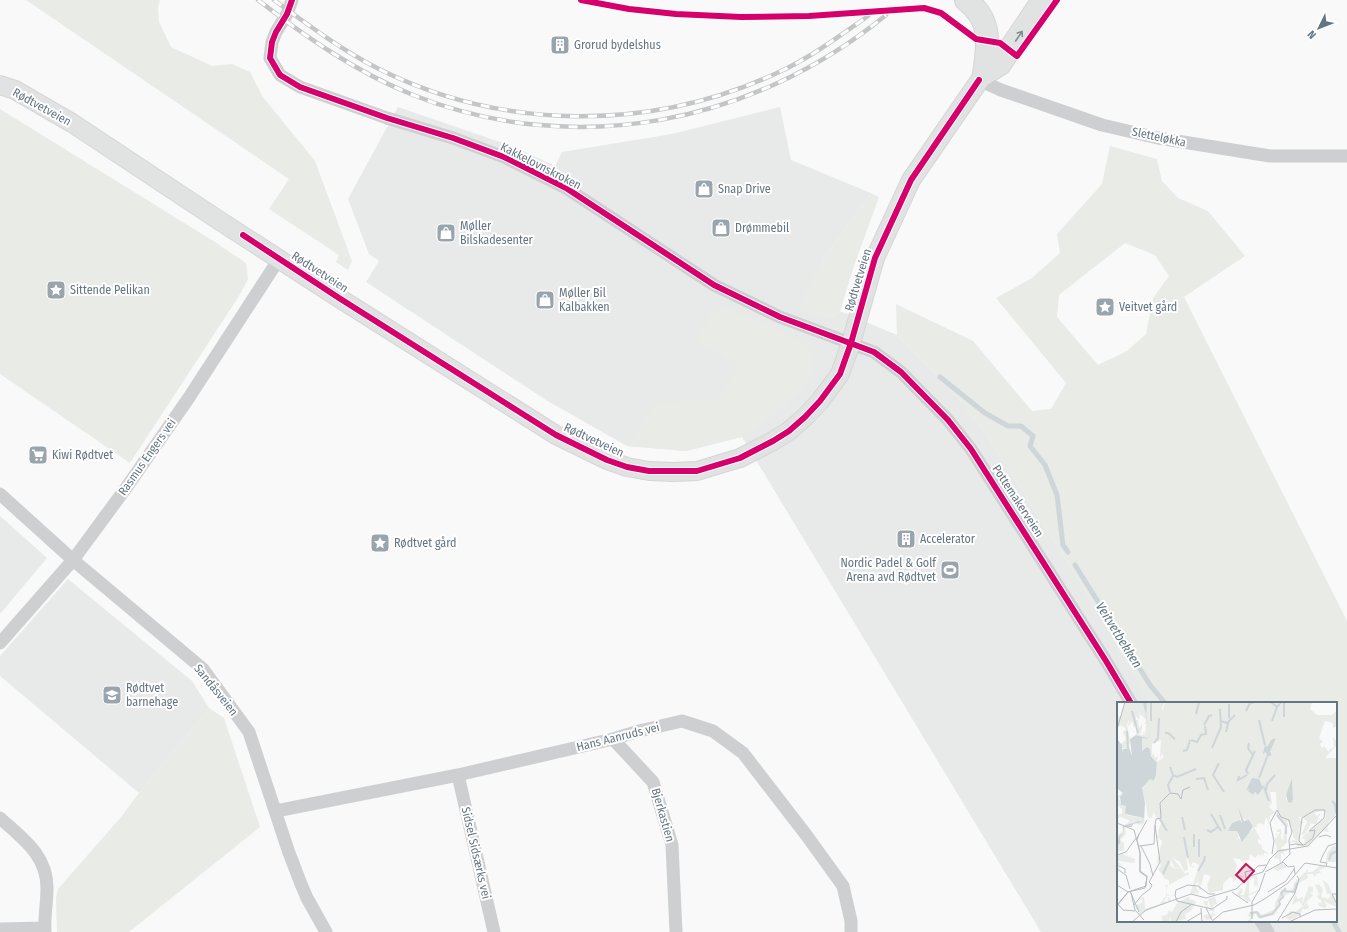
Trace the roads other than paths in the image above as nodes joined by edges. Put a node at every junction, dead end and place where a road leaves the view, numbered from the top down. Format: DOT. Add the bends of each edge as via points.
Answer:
graph roads {
  1 [pos="292,0"];
  2 [pos="966,0"];
  3 [pos="1043,0"];
  4 [pos="981,77"];
  5 [pos="0,85"];
  6 [pos="1347,156"];
  7 [pos="279,259"];
  8 [pos="852,343"];
  9 [pos="0,494"];
  10 [pos="73,560"];
  11 [pos="0,643"];
  12 [pos="1131,702"];
  13 [pos="613,738"];
  14 [pos="458,775"];
  15 [pos="276,811"];
  16 [pos="0,818"];
  17 [pos="1263,922"];
  18 [pos="0,929"];
  19 [pos="45,930"];
  20 [pos="326,932"];
  21 [pos="494,932"];
  22 [pos="676,932"];
  23 [pos="851,932"];
  24 [pos="1268,932"];
  1 -- 8 [label="street, Kakkelovnskroken" via="272,42 270,58 280,75 300,87 504,157 566,188 714,285 780,317"];
  2 -- 4 [label="highway" via="979,11 986,28 987,41"];
  4 -- 3 [label="highway, one-way" via="1000,64"];
  4 -- 6 [label="street, Sletteløkka" via="1001,90 1102,125 1158,138 1270,156"];
  4 -- 8 [label="street, Rødtvetveien" via="911,180 875,258"];
  5 -- 7 [label="street, Rødtvetveien" via="15,90 72,123"];
  7 -- 8 [label="street, Rødtvetveien" via="556,435 607,460 649,471 697,471 740,458 774,441 805,417 820,401 840,374"];
  7 -- 10 [label="street, Rasmus Engers vei" via="188,399"];
  8 -- 12 [label="street, Pottemakerveien" via="874,352 901,372 948,420 971,449"];
  9 -- 10 [label="street, Sandåsveien"];
  10 -- 11 [label="street, Rasmus Engers vei"];
  10 -- 15 [label="street, Sandåsveien" via="203,669 249,732"];
  13 -- 14 [label="street, Hans Aanruds vei"];
  13 -- 22 [label="street, Bjerkastien" via="654,782 672,845"];
  13 -- 23 [label="street, Hans Aanruds vei" via="682,721 713,731 743,753 843,886"];
  14 -- 15 [label="street, Hans Aanruds vei"];
  14 -- 21 [label="street, Sidsel Sidsærks vei"];
  15 -- 20 [label="street, Sandåsveien" via="301,884"];
  16 -- 19 [label="street" via="34,850 43,866 47,889"];
  17 -- 24 [label="street"];
  18 -- 19 [label="street"];
}
